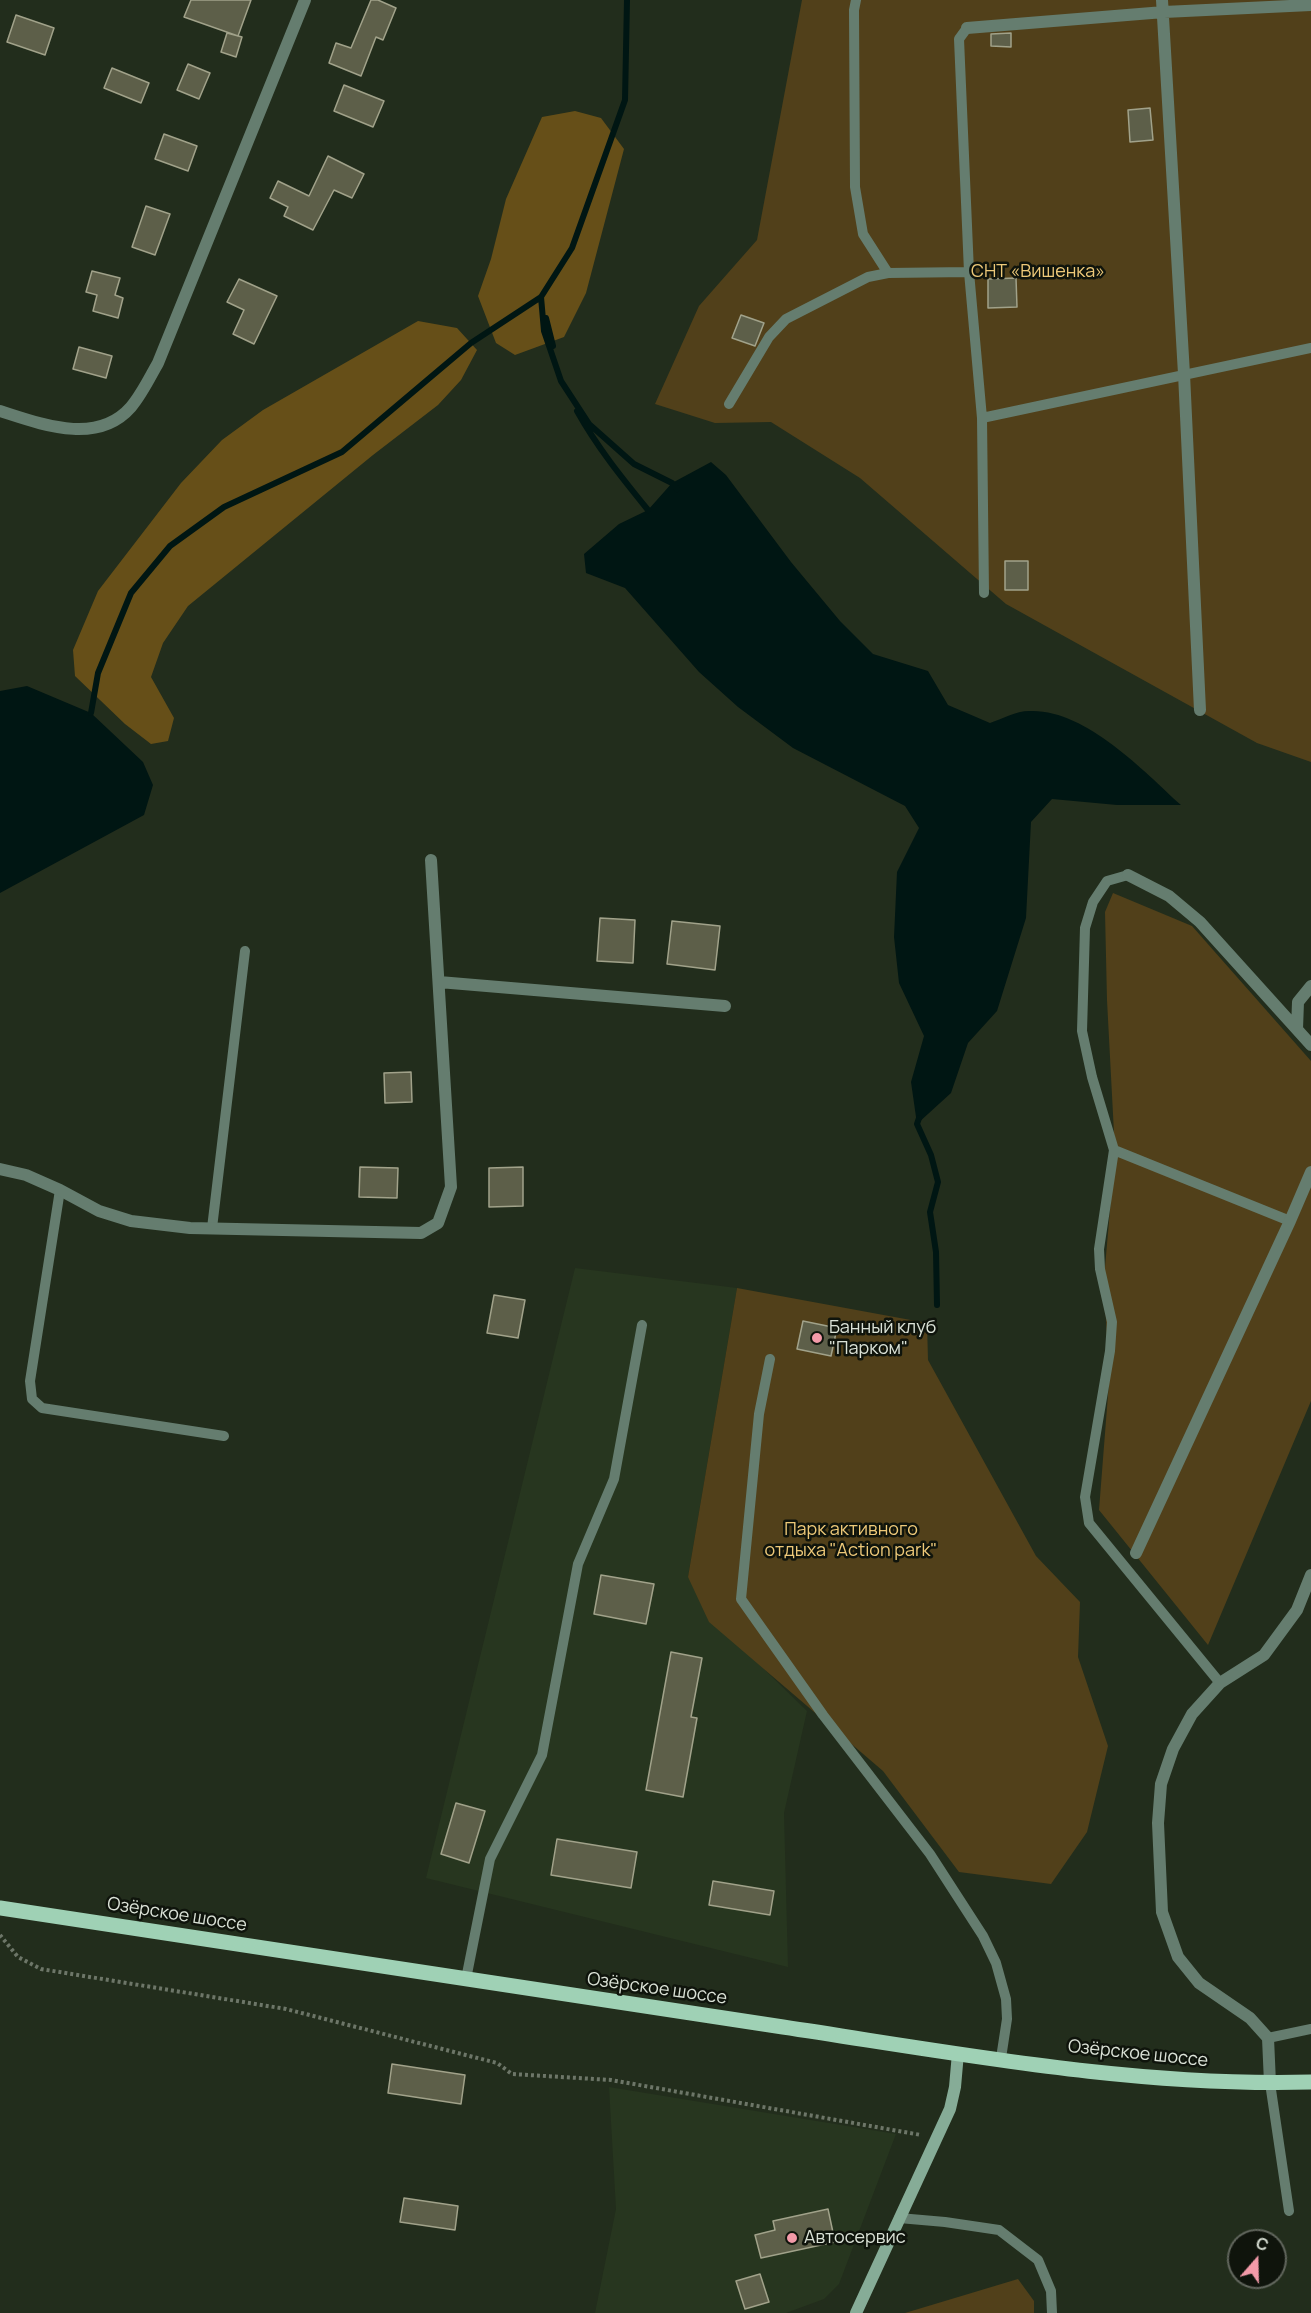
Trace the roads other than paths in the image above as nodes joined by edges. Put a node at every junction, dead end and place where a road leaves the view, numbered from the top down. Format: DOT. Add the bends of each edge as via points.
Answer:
graph roads {
  1 [pos="305,0"];
  2 [pos="856,0"];
  3 [pos="1311,5"];
  4 [pos="1163,6"];
  5 [pos="967,28"];
  6 [pos="969,272"];
  7 [pos="888,273"];
  8 [pos="1311,348"];
  9 [pos="1184,374"];
  10 [pos="729,404"];
  11 [pos="0,411"];
  12 [pos="982,418"];
  13 [pos="984,593"];
  14 [pos="1200,710"];
  15 [pos="431,861"];
  16 [pos="1128,875"];
  17 [pos="245,951"];
  18 [pos="439,982"];
  19 [pos="1311,986"];
  20 [pos="725,1006"];
  21 [pos="1297,1029"];
  22 [pos="1311,1045"];
  23 [pos="1114,1150"];
  24 [pos="0,1169"];
  25 [pos="1311,1172"];
  26 [pos="60,1190"];
  27 [pos="1290,1221"];
  28 [pos="212,1228"];
  29 [pos="642,1325"];
  30 [pos="770,1359"];
  31 [pos="224,1436"];
  32 [pos="1136,1553"];
  33 [pos="1311,1575"];
  34 [pos="1220,1683"];
  35 [pos="0,1908"];
  36 [pos="466,1980"];
  37 [pos="1311,2029"];
  38 [pos="1268,2038"];
  39 [pos="958,2053"];
  40 [pos="1001,2058"];
  41 [pos="1311,2082"];
  42 [pos="1270,2083"];
  43 [pos="1289,2211"];
  44 [pos="899,2218"];
  45 [pos="856,2313"];
  46 [pos="1052,2313"];
  1 -- 11 [label="street" via="158,363 131,407 110,423 85,429 49,427"];
  2 -- 7 [label="lane" via="855,187 863,234"];
  3 -- 4 [label="street"];
  4 -- 5 [label="street"];
  4 -- 9 [label="street"];
  5 -- 6 [label="lane" via="959,39"];
  6 -- 7 [label="lane"];
  6 -- 12 [label="lane"];
  7 -- 10 [label="lane" via="868,277 786,319 769,337"];
  8 -- 9 [label="lane"];
  9 -- 12 [label="lane"];
  9 -- 14 [label="street"];
  12 -- 13 [label="lane"];
  15 -- 18 [label="street"];
  16 -- 21 [label="street" via="1169,896 1200,922"];
  16 -- 23 [label="lane" via="1107,881 1093,902 1085,928 1082,1031"];
  17 -- 28 [label="lane"];
  18 -- 20 [label="street"];
  18 -- 28 [label="street" via="451,1187 438,1222 421,1233"];
  19 -- 21 [label="street" via="1298,1002"];
  21 -- 22 [label="street"];
  23 -- 27 [label="lane"];
  23 -- 34 [label="lane" via="1099,1249 1112,1322 1085,1497 1089,1523"];
  24 -- 26 [label="street"];
  25 -- 27 [label="street"];
  26 -- 28 [label="street" via="99,1211 131,1221"];
  26 -- 31 [label="lane" via="30,1381 32,1399 42,1408"];
  27 -- 32 [label="street"];
  29 -- 36 [label="lane" via="614,1479 578,1564 542,1755 490,1859"];
  30 -- 40 [label="lane" via="759,1414 741,1599 930,1854 983,1936 1006,1999"];
  33 -- 34 [label="street" via="1297,1610 1264,1655"];
  34 -- 38 [label="street" via="1192,1714 1173,1749 1161,1784 1158,1823 1162,1912 1178,1957 1199,1983 1250,2018"];
  35 -- 36 [label="main road, Озёрское шоссе"];
  36 -- 39 [label="main road, Озёрское шоссе"];
  37 -- 38 [label="lane"];
  38 -- 42 [label="street"];
  39 -- 40 [label="main road, Озёрское шоссе"];
  39 -- 44 [label="main road" via="950,2109"];
  40 -- 42 [label="main road, Озёрское шоссе" via="1145,2078"];
  41 -- 42 [label="main road, Озёрское шоссе"];
  42 -- 43 [label="lane"];
  44 -- 45 [label="main road"];
  44 -- 46 [label="lane" via="999,2230 1038,2259 1051,2291"];
}
